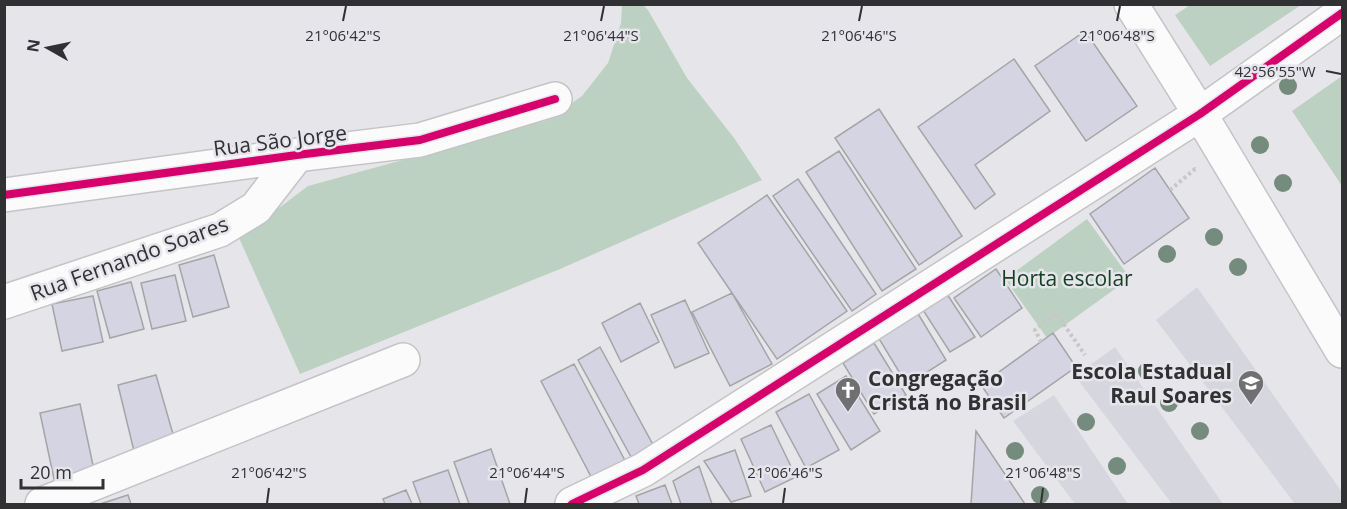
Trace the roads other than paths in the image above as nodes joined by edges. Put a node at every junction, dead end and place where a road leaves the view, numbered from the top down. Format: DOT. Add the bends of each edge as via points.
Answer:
graph roads {
  1 [pos="1131,4"];
  2 [pos="1342,13"];
  3 [pos="555,99"];
  4 [pos="1200,114"];
  5 [pos="297,155"];
  6 [pos="4,195"];
  7 [pos="4,302"];
  8 [pos="1342,351"];
  9 [pos="403,360"];
  10 [pos="57,502"];
  11 [pos="572,504"];
  1 -- 4 [label="street"];
  2 -- 4 [label="street"];
  3 -- 5 [label="street, Rua São Jorge" via="420,140"];
  4 -- 8 [label="street"];
  4 -- 11 [label="street" via="643,470"];
  5 -- 6 [label="street, Rua São Jorge"];
  5 -- 7 [label="street, Rua Fernando Soares" via="256,208 220,230"];
  9 -- 10 [label="street"];
}
